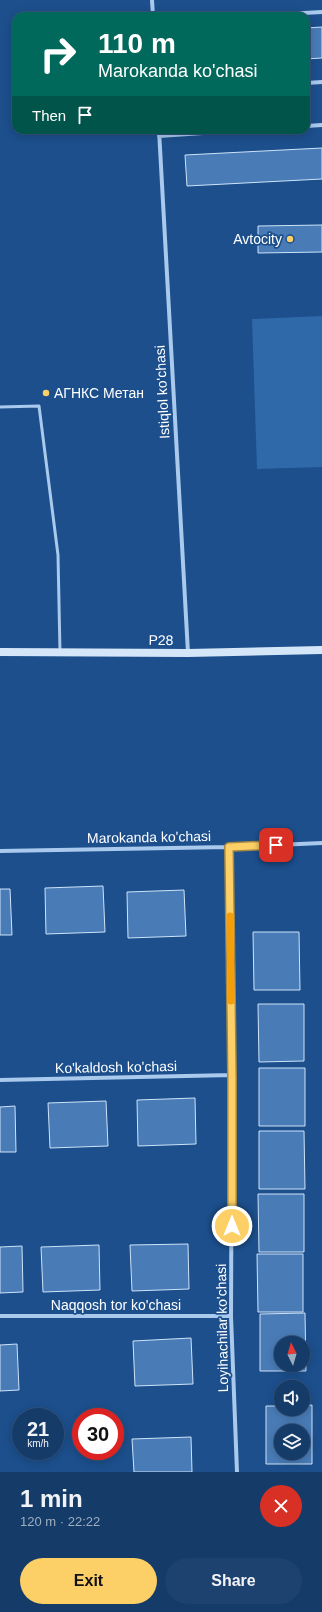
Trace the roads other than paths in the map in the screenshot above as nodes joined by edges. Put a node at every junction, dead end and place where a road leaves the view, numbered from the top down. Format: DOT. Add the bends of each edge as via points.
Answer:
graph roads {
  1 [pos="152,0"];
  2 [pos="153,12"];
  3 [pos="322,12"];
  4 [pos="310,13"];
  5 [pos="322,82"];
  6 [pos="310,83"];
  7 [pos="322,124"];
  8 [pos="310,126"];
  9 [pos="188,134"];
  10 [pos="159,136"];
  11 [pos="0,407"];
  12 [pos="322,650"];
  13 [pos="0,652"];
  14 [pos="60,652"];
  15 [pos="188,653"];
  16 [pos="322,843"];
  17 [pos="229,847"];
  18 [pos="0,851"];
  19 [pos="232,1075"];
  20 [pos="0,1080"];
  21 [pos="0,1316"];
  22 [pos="231,1316"];
  23 [pos="237,1472"];
  1 -- 2 [label="street"];
  3 -- 4 [label="street"];
  5 -- 6 [label="street"];
  7 -- 8 [label="street"];
  9 -- 10 [label="street"];
  10 -- 15 [label="street, Istiqlol ko'chasi"];
  11 -- 14 [label="lane" via="39,406 58,555"];
  12 -- 15 [label="main road, Р28"];
  13 -- 14 [label="main road, Р28"];
  14 -- 15 [label="main road, Р28"];
  16 -- 17 [label="street, Marokanda ko'chasi"];
  17 -- 18 [label="street, Marokanda ko'chasi"];
  17 -- 19 [label="street, Loyihachilar ko'chasi"];
  19 -- 20 [label="street, Ko'kaldosh ko'chasi"];
  19 -- 22 [label="street, Loyihachilar ko'chasi"];
  21 -- 22 [label="street, Naqqosh tor ko'chasi"];
  22 -- 23 [label="street, Loyihachilar ko'chasi"];
}
